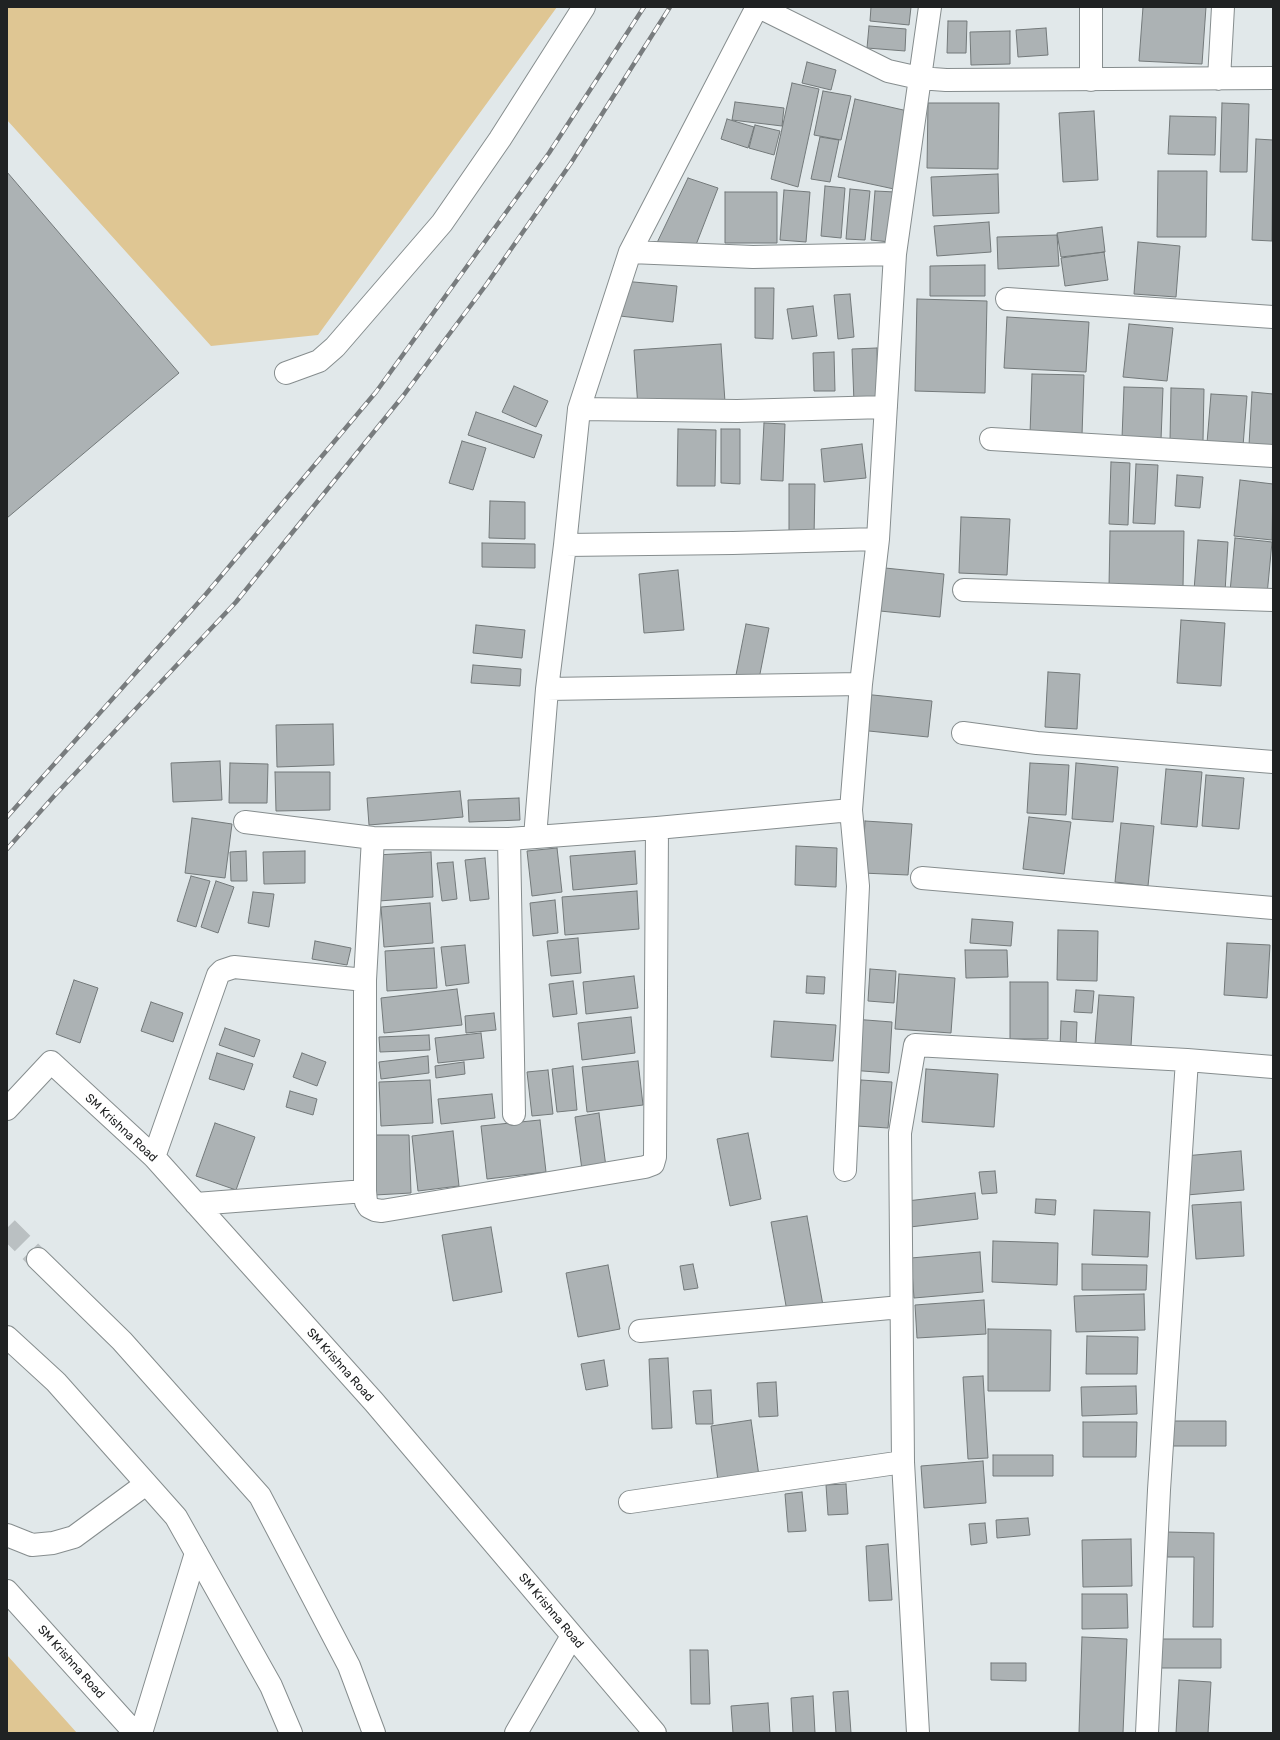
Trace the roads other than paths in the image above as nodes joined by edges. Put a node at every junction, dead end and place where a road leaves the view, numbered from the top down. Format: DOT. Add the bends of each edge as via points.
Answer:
graph roads {
  1 [pos="584,7"];
  2 [pos="758,7"];
  3 [pos="930,7"];
  4 [pos="1091,7"];
  5 [pos="1224,7"];
  6 [pos="919,78"];
  7 [pos="1273,78"];
  8 [pos="1219,79"];
  9 [pos="1091,80"];
  10 [pos="630,252"];
  11 [pos="895,254"];
  12 [pos="1006,298"];
  13 [pos="1273,317"];
  14 [pos="286,373"];
  15 [pos="886,407"];
  16 [pos="579,409"];
  17 [pos="991,438"];
  18 [pos="1273,456"];
  19 [pos="878,539"];
  20 [pos="565,545"];
  21 [pos="964,590"];
  22 [pos="1273,600"];
  23 [pos="861,684"];
  24 [pos="547,689"];
  25 [pos="963,733"];
  26 [pos="1273,762"];
  27 [pos="851,810"];
  28 [pos="245,822"];
  29 [pos="657,828"];
  30 [pos="535,837"];
  31 [pos="373,838"];
  32 [pos="508,839"];
  33 [pos="922,878"];
  34 [pos="1273,908"];
  35 [pos="365,980"];
  36 [pos="1187,1060"];
  37 [pos="1273,1067"];
  38 [pos="7,1109"];
  39 [pos="514,1114"];
  40 [pos="154,1157"];
  41 [pos="845,1170"];
  42 [pos="365,1190"];
  43 [pos="196,1204"];
  44 [pos="38,1259"];
  45 [pos="901,1307"];
  46 [pos="640,1331"];
  47 [pos="7,1337"];
  48 [pos="903,1462"];
  49 [pos="146,1484"];
  50 [pos="630,1502"];
  51 [pos="7,1534"];
  52 [pos="196,1553"];
  53 [pos="7,1591"];
  54 [pos="572,1636"];
  55 [pos="135,1733"];
  56 [pos="141,1733"];
  57 [pos="291,1733"];
  58 [pos="374,1733"];
  59 [pos="516,1733"];
  60 [pos="655,1733"];
  61 [pos="918,1733"];
  62 [pos="1148,1733"];
  1 -- 14 [label="main road" via="500,139 442,223 335,347 319,360"];
  2 -- 6 [label="main road" via="888,71"];
  2 -- 10 [label="main road"];
  3 -- 6 [label="main road"];
  4 -- 9 [label="main road"];
  5 -- 8 [label="main road"];
  6 -- 9 [label="main road"];
  6 -- 11 [label="main road"];
  7 -- 8 [label="main road"];
  8 -- 9 [label="main road"];
  10 -- 11 [label="main road" via="753,257"];
  10 -- 16 [label="main road"];
  11 -- 15 [label="main road"];
  12 -- 13 [label="main road"];
  15 -- 16 [label="main road" via="737,411"];
  15 -- 19 [label="main road"];
  16 -- 20 [label="main road"];
  17 -- 18 [label="main road"];
  19 -- 20 [label="main road"];
  19 -- 23 [label="main road"];
  20 -- 24 [label="main road"];
  21 -- 22 [label="main road"];
  23 -- 24 [label="main road"];
  23 -- 27 [label="main road"];
  24 -- 30 [label="main road"];
  25 -- 26 [label="main road" via="1037,743"];
  27 -- 29 [label="main road"];
  27 -- 41 [label="main road" via="858,886"];
  28 -- 31 [label="main road"];
  29 -- 30 [label="main road"];
  29 -- 42 [label="main road" via="653,1164 382,1211 369,1207"];
  30 -- 32 [label="main road"];
  31 -- 32 [label="main road"];
  31 -- 35 [label="main road"];
  32 -- 39 [label="main road"];
  33 -- 34 [label="main road"];
  35 -- 40 [label="main road" via="234,967 222,971 218,975"];
  35 -- 42 [label="main road"];
  36 -- 37 [label="main road"];
  36 -- 45 [label="main road" via="914,1045 900,1133"];
  36 -- 62 [label="main road" via="1159,1490"];
  38 -- 40 [label="main road, SM Krishna Road" via="51,1062"];
  40 -- 43 [label="main road, SM Krishna Road"];
  42 -- 43 [label="main road"];
  43 -- 54 [label="main road, SM Krishna Road" via="374,1402"];
  44 -- 58 [label="main road" via="122,1340 260,1496 349,1666"];
  45 -- 46 [label="main road"];
  45 -- 48 [label="main road"];
  47 -- 49 [label="main road" via="56,1382"];
  48 -- 50 [label="main road"];
  48 -- 61 [label="main road"];
  49 -- 51 [label="main road" via="74,1537 32,1545"];
  49 -- 52 [label="main road" via="176,1517"];
  52 -- 56 [label="main road"];
  52 -- 57 [label="main road" via="271,1686"];
  53 -- 55 [label="main road, SM Krishna Road"];
  54 -- 59 [label="main road"];
  54 -- 60 [label="main road, SM Krishna Road"];
}
